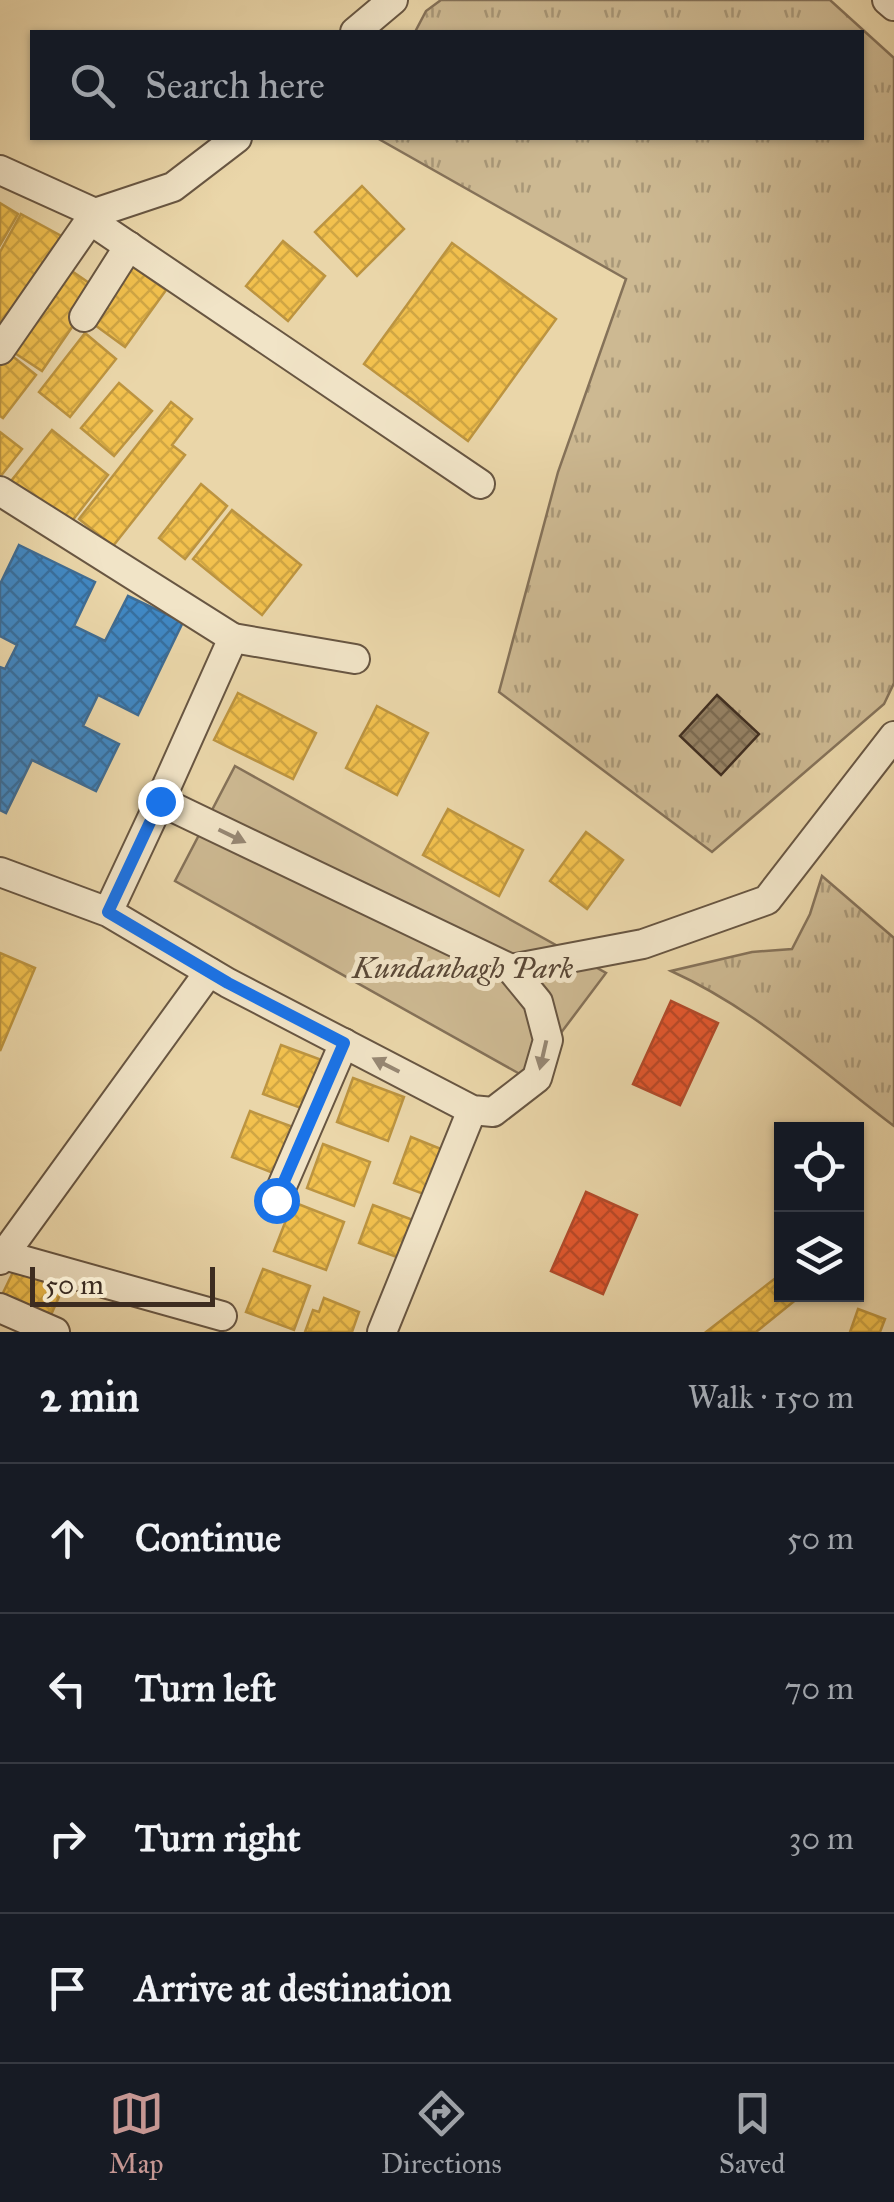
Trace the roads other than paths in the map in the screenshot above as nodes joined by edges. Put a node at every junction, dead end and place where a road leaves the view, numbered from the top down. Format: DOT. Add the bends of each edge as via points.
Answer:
graph roads {
  1 [pos="393,0"];
  2 [pos="887,0"];
  3 [pos="894,6"];
  4 [pos="357,30"];
  5 [pos="235,140"];
  6 [pos="0,170"];
  7 [pos="93,216"];
  8 [pos="128,246"];
  9 [pos="84,317"];
  10 [pos="0,350"];
  11 [pos="480,484"];
  12 [pos="0,491"];
  13 [pos="232,638"];
  14 [pos="355,659"];
  15 [pos="894,736"];
  16 [pos="160,801"];
  17 [pos="0,872"];
  18 [pos="108,912"];
  19 [pos="511,969"];
  20 [pos="209,972"];
  21 [pos="344,1043"];
  22 [pos="472,1110"];
  23 [pos="276,1200"];
  24 [pos="2,1257"];
  25 [pos="0,1308"];
  26 [pos="222,1316"];
  27 [pos="55,1332"];
  28 [pos="382,1332"];
  1 -- 4 [label="street"];
  2 -- 3 [label="street"];
  5 -- 7 [label="street" via="173,187"];
  6 -- 7 [label="street"];
  7 -- 8 [label="street"];
  7 -- 10 [label="street"];
  8 -- 9 [label="street"];
  8 -- 11 [label="street"];
  12 -- 13 [label="street"];
  13 -- 14 [label="street"];
  13 -- 16 [label="street"];
  15 -- 19 [label="street" via="766,900 643,944"];
  16 -- 18 [label="street"];
  16 -- 19 [label="street, one-way"];
  17 -- 18 [label="street"];
  18 -- 20 [label="street"];
  19 -- 22 [label="street, one-way" via="538,1002 548,1040 537,1078 493,1112"];
  20 -- 21 [label="street"];
  20 -- 24 [label="street"];
  22 -- 21 [label="street, one-way"];
  21 -- 23 [label="street"];
  22 -- 28 [label="street"];
  24 -- 26 [label="street"];
  25 -- 27 [label="street"];
}
